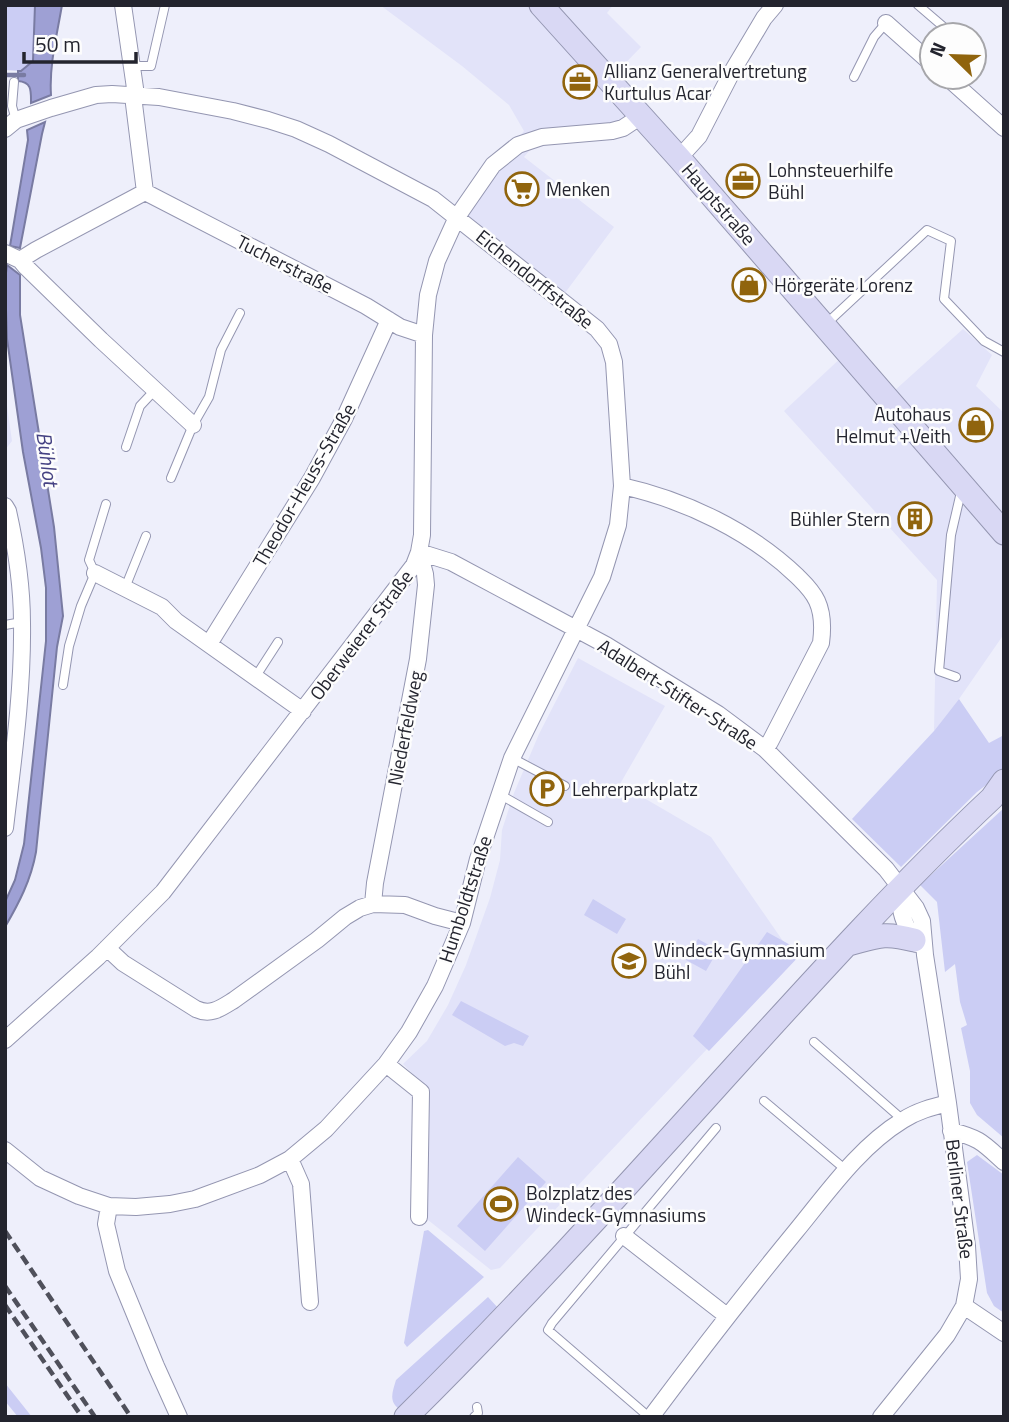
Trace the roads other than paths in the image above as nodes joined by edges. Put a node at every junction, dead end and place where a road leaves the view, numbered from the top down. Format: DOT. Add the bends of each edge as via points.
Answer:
graph roads {
  1 [pos="123,5"];
  2 [pos="165,5"];
  3 [pos="541,5"];
  4 [pos="775,5"];
  5 [pos="919,5"];
  6 [pos="937,21"];
  7 [pos="886,23"];
  8 [pos="918,52"];
  9 [pos="131,66"];
  10 [pos="854,77"];
  11 [pos="14,82"];
  12 [pos="968,91"];
  13 [pos="135,95"];
  14 [pos="13,115"];
  15 [pos="641,116"];
  16 [pos="1004,128"];
  17 [pos="679,158"];
  18 [pos="145,192"];
  19 [pos="457,217"];
  20 [pos="17,258"];
  21 [pos="240,313"];
  22 [pos="389,320"];
  23 [pos="824,326"];
  24 [pos="424,335"];
  25 [pos="1004,352"];
  26 [pos="155,390"];
  27 [pos="193,425"];
  28 [pos="126,447"];
  29 [pos="170,478"];
  30 [pos="622,486"];
  31 [pos="963,486"];
  32 [pos="106,504"];
  33 [pos="5,506"];
  34 [pos="1004,533"];
  35 [pos="146,537"];
  36 [pos="419,552"];
  37 [pos="95,573"];
  38 [pos="125,588"];
  39 [pos="22,622"];
  40 [pos="5,625"];
  41 [pos="575,629"];
  42 [pos="278,642"];
  43 [pos="209,644"];
  44 [pos="256,676"];
  45 [pos="956,677"];
  46 [pos="64,685"];
  47 [pos="303,710"];
  48 [pos="765,749"];
  49 [pos="512,758"];
  50 [pos="9,765"];
  51 [pos="565,786"];
  52 [pos="1000,791"];
  53 [pos="499,794"];
  54 [pos="548,822"];
  55 [pos="5,828"];
  56 [pos="900,887"];
  57 [pos="373,904"];
  58 [pos="461,923"];
  59 [pos="846,945"];
  60 [pos="920,947"];
  61 [pos="107,948"];
  62 [pos="5,1040"];
  63 [pos="814,1042"];
  64 [pos="386,1064"];
  65 [pos="764,1101"];
  66 [pos="948,1103"];
  67 [pos="903,1119"];
  68 [pos="716,1128"];
  69 [pos="951,1131"];
  70 [pos="5,1150"];
  71 [pos="290,1159"];
  72 [pos="1004,1162"];
  73 [pos="846,1170"];
  74 [pos="109,1206"];
  75 [pos="419,1217"];
  76 [pos="624,1236"];
  77 [pos="310,1302"];
  78 [pos="964,1306"];
  79 [pos="727,1316"];
  80 [pos="1004,1333"];
  81 [pos="477,1407"];
  82 [pos="179,1417"];
  83 [pos="406,1417"];
  84 [pos="474,1417"];
  85 [pos="650,1417"];
  86 [pos="881,1417"];
  1 -- 9 [label="street"];
  2 -- 9 [label="lane" via="150,66"];
  3 -- 15 [label="street, Hauptstraße"];
  4 -- 17 [label="street" via="733,70 699,136"];
  5 -- 6 [label="lane"];
  7 -- 8 [label="street"];
  7 -- 10 [label="lane"];
  9 -- 13 [label="street"];
  11 -- 14 [label="lane"];
  12 -- 16 [label="street"];
  13 -- 14 [label="street, Eichendorffstraße" via="96,95"];
  13 -- 18 [label="street"];
  13 -- 19 [label="street, Eichendorffstraße" via="233,111 296,129 398,179"];
  15 -- 17 [label="street, Hauptstraße"];
  15 -- 19 [label="street, Oberweierer Straße" via="612,131 542,137 518,145 493,165"];
  17 -- 23 [label="street, Hauptstraße"];
  18 -- 20 [label="street"];
  18 -- 22 [label="street, Tucherstraße"];
  19 -- 24 [label="street, Oberweierer Straße" via="431,277"];
  19 -- 30 [label="street, Eichendorffstraße" via="597,329 609,344"];
  20 -- 26 [label="street"];
  21 -- 27 [label="lane" via="221,350 209,397"];
  22 -- 24 [label="street, Tucherstraße"];
  22 -- 43 [label="street, Theodor-Heuss-Straße" via="312,478"];
  23 -- 25 [label="lane" via="927,230 951,241 944,299 984,341"];
  23 -- 31 [label="street, Hauptstraße"];
  24 -- 36 [label="street, Oberweierer Straße"];
  26 -- 27 [label="street"];
  26 -- 28 [label="lane" via="140,407"];
  27 -- 29 [label="lane"];
  30 -- 41 [label="street, Eichendorffstraße" via="618,525 602,577"];
  30 -- 48 [label="street" via="721,523 781,561 817,600 821,643"];
  31 -- 34 [label="street, Hauptstraße"];
  31 -- 45 [label="lane" via="951,535 939,671"];
  32 -- 37 [label="lane" via="89,560"];
  33 -- 39 [label="street" via="16,549"];
  35 -- 38 [label="lane"];
  36 -- 41 [label="street, Adalbert-Stifter-Straße" via="451,562"];
  36 -- 47 [label="street, Oberweierer Straße" via="414,565"];
  36 -- 57 [label="street, Niederfeldweg" via="426,585 418,659"];
  37 -- 38 [label="street"];
  37 -- 46 [label="lane" via="69,646"];
  38 -- 43 [label="street" via="162,607"];
  39 -- 40 [label="lane"];
  39 -- 50 [label="street" via="19,695"];
  41 -- 48 [label="street, Adalbert-Stifter-Straße" via="668,682"];
  41 -- 49 [label="street, Humboldtstraße"];
  42 -- 44 [label="lane"];
  43 -- 44 [label="street"];
  44 -- 47 [label="street"];
  47 -- 61 [label="street, Oberweierer Straße" via="163,891"];
  48 -- 56 [label="street, Adalbert-Stifter-Straße"];
  49 -- 51 [label="lane"];
  49 -- 53 [label="street, Humboldtstraße"];
  50 -- 55 [label="street"];
  52 -- 56 [label="street"];
  53 -- 54 [label="lane"];
  53 -- 58 [label="street, Humboldtstraße"];
  56 -- 59 [label="street"];
  56 -- 60 [label="street, Berliner Straße" via="922,921"];
  57 -- 58 [label="street" via="405,905"];
  57 -- 61 [label="street" via="345,917 210,1013 196,1009 123,963"];
  58 -- 64 [label="street, Humboldtstraße" via="430,996"];
  59 -- 60 [label="street" via="891,935"];
  59 -- 83 [label="street" via="582,1236"];
  60 -- 66 [label="street, Berliner Straße"];
  61 -- 62 [label="street, Oberweierer Straße"];
  63 -- 67 [label="lane"];
  64 -- 71 [label="street, Humboldtstraße" via="326,1129"];
  64 -- 75 [label="street" via="421,1093"];
  65 -- 73 [label="lane"];
  66 -- 67 [label="street"];
  66 -- 69 [label="street, Berliner Straße"];
  67 -- 73 [label="street"];
  68 -- 76 [label="lane"];
  69 -- 72 [label="street" via="980,1140"];
  69 -- 78 [label="street, Berliner Straße" via="967,1246 969,1279"];
  70 -- 74 [label="street, Humboldtstraße" via="50,1184"];
  71 -- 74 [label="street, Humboldtstraße" via="195,1199"];
  71 -- 77 [label="street" via="301,1184"];
  73 -- 79 [label="street"];
  74 -- 82 [label="street" via="106,1224 117,1270"];
  76 -- 79 [label="street"];
  76 -- 85 [label="lane" via="548,1330"];
  78 -- 80 [label="street"];
  78 -- 86 [label="street, Berliner Straße" via="947,1335"];
  79 -- 85 [label="street"];
  81 -- 84 [label="lane"];
}
